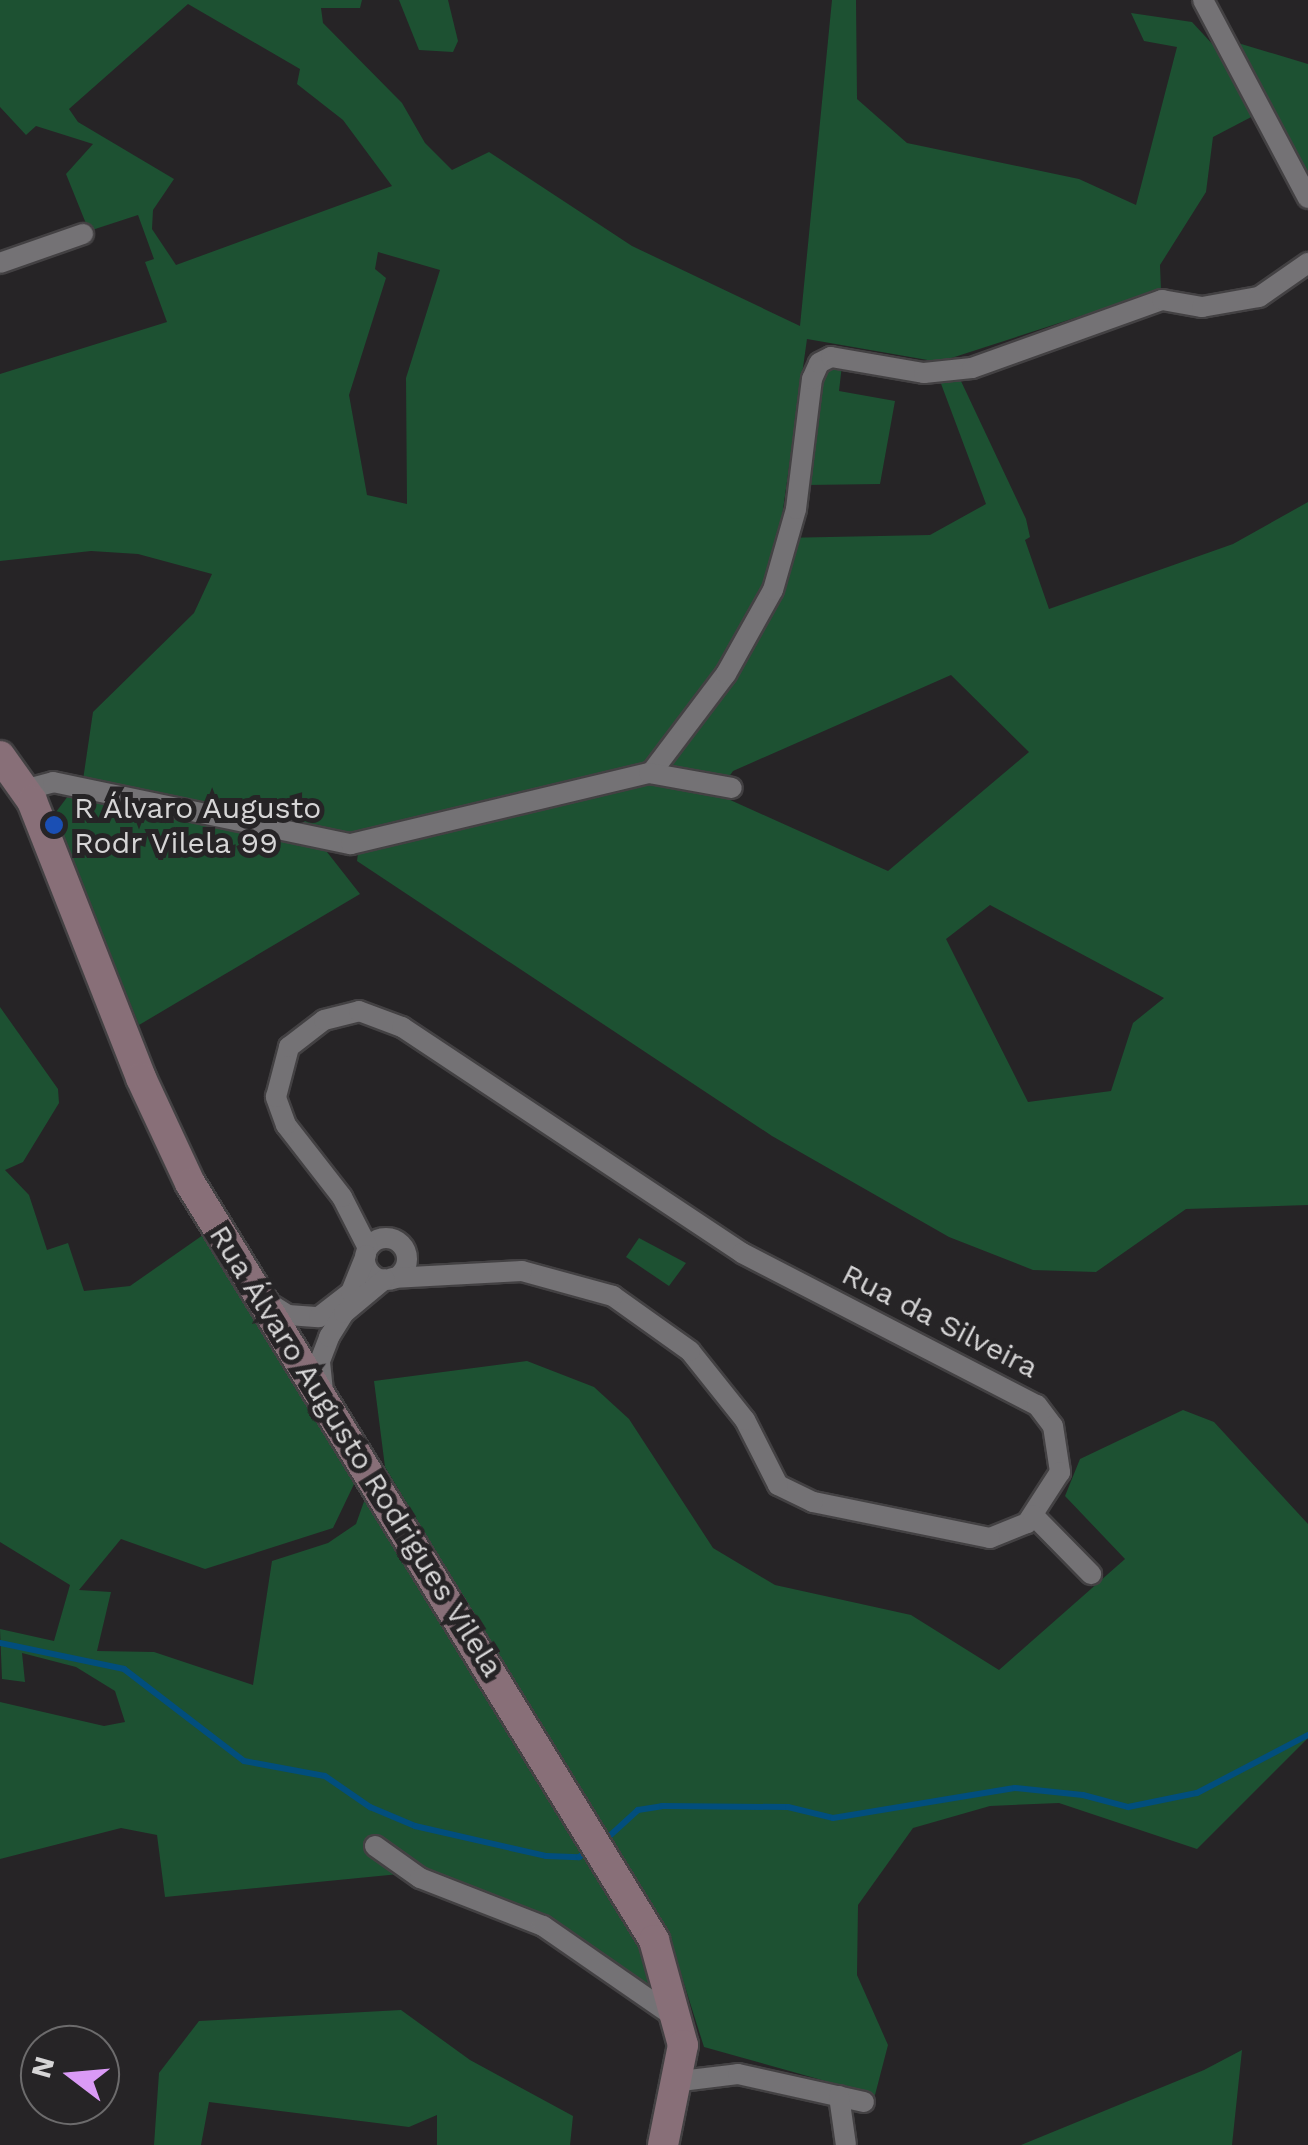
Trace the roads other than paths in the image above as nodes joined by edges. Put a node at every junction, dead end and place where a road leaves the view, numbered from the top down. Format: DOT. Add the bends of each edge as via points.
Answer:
graph roads {
  1 [pos="1203,0"];
  2 [pos="1308,198"];
  3 [pos="83,234"];
  4 [pos="0,263"];
  5 [pos="1308,263"];
  6 [pos="0,756"];
  7 [pos="651,773"];
  8 [pos="732,788"];
  9 [pos="24,790"];
  10 [pos="342,1197"];
  11 [pos="397,1242"];
  12 [pos="367,1251"];
  13 [pos="472,1272"];
  14 [pos="389,1279"];
  15 [pos="254,1294"];
  16 [pos="306,1319"];
  17 [pos="330,1336"];
  18 [pos="291,1352"];
  19 [pos="329,1412"];
  20 [pos="1033,1515"];
  21 [pos="1091,1574"];
  22 [pos="374,1846"];
  23 [pos="679,2020"];
  24 [pos="680,2080"];
  25 [pos="838,2096"];
  26 [pos="864,2102"];
  27 [pos="662,2145"];
  28 [pos="846,2145"];
  1 -- 2 [label="street"];
  3 -- 4 [label="street"];
  5 -- 7 [label="street" via="1259,297 1202,307 1162,300 972,368 924,373 831,357 820,363 812,379 796,509 773,590 726,674"];
  6 -- 9 [label="main road, Rua Álvaro Augusto Rodrigues Vilela"];
  7 -- 8 [label="street"];
  7 -- 9 [label="street" via="352,844 53,782"];
  9 -- 15 [label="main road, Rua Álvaro Augusto Rodrigues Vilela" via="172,1148"];
  10 -- 11 [label="street, Rua da Silveira"];
  10 -- 12 [label="street, Rua da Silveira"];
  10 -- 20 [label="street, Rua da Silveira" via="286,1125 276,1082 282,1057 300,1036 324,1020 359,1011 402,1027 742,1253 1037,1406 1053,1426 1061,1461 1052,1493"];
  11 -- 12 [label="street"];
  11 -- 13 [label="street, Rua da Silveira" via="448,1268"];
  11 -- 14 [label="street" via="406,1265"];
  12 -- 14 [label="street, Rua da Silveira" via="368,1268"];
  12 -- 16 [label="street" via="350,1292 334,1309"];
  13 -- 14 [label="street, Rua da Silveira"];
  13 -- 20 [label="street, Rua da Silveira" via="522,1270 572,1280 660,1325 731,1400 773,1478 794,1496 970,1539 1012,1534"];
  14 -- 17 [label="street" via="344,1313"];
  15 -- 16 [label="street"];
  15 -- 18 [label="main road, Rua Álvaro Augusto Rodrigues Vilela"];
  16 -- 18 [label="street" via="294,1328"];
  17 -- 18 [label="street" via="312,1358"];
  17 -- 19 [label="street" via="319,1376"];
  18 -- 19 [label="main road, Rua Álvaro Augusto Rodrigues Vilela"];
  19 -- 23 [label="main road, Rua Álvaro Augusto Rodrigues Vilela" via="654,1940"];
  20 -- 21 [label="street"];
  22 -- 23 [label="street" via="420,1878 492,1900 543,1926"];
  23 -- 24 [label="main road, Rua Álvaro Augusto Rodrigues Vilela"];
  24 -- 25 [label="street" via="738,2074"];
  24 -- 27 [label="main road, Rua Álvaro Augusto Rodrigues Vilela"];
  25 -- 26 [label="street"];
  25 -- 28 [label="street"];
}
